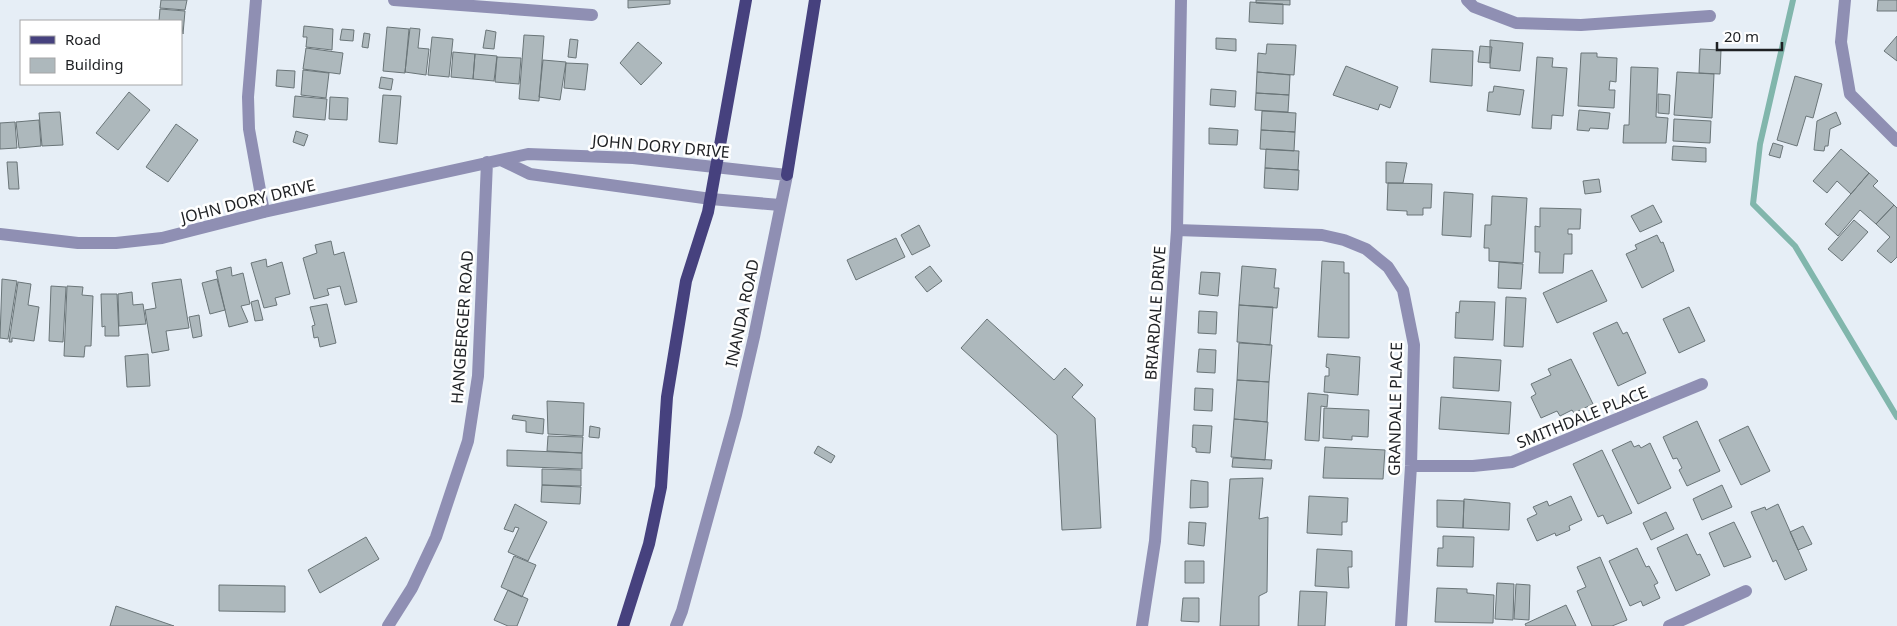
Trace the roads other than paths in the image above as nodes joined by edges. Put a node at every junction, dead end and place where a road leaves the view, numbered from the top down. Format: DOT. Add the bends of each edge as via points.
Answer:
graph roads {
  1 [pos="256,0"];
  2 [pos="394,0"];
  3 [pos="746,0"];
  4 [pos="815,0"];
  5 [pos="1181,0"];
  6 [pos="1467,0"];
  7 [pos="1844,0"];
  8 [pos="592,15"];
  9 [pos="1710,16"];
  10 [pos="1897,141"];
  11 [pos="502,160"];
  12 [pos="487,162"];
  13 [pos="715,167"];
  14 [pos="787,174"];
  15 [pos="710,199"];
  16 [pos="780,205"];
  17 [pos="264,212"];
  18 [pos="1177,230"];
  19 [pos="0,234"];
  20 [pos="1702,384"];
  21 [pos="1411,466"];
  22 [pos="1746,591"];
  23 [pos="388,626"];
  24 [pos="623,626"];
  25 [pos="676,626"];
  26 [pos="1142,626"];
  27 [pos="1401,626"];
  28 [pos="1668,626"];
  1 -- 17 [label="street" via="248,96 249,129"];
  2 -- 8 [label="street"];
  3 -- 13 [label="main road"];
  4 -- 14 [label="main road, INANDA ROAD"];
  5 -- 18 [label="street, BRIARDALE DRIVE"];
  6 -- 9 [label="street" via="1474,7 1516,23 1581,25"];
  7 -- 10 [label="street" via="1841,42 1850,94"];
  11 -- 12 [label="street, JOHN DORY DRIVE"];
  11 -- 13 [label="street, JOHN DORY DRIVE" via="528,154 578,154"];
  11 -- 15 [label="street" via="530,174"];
  12 -- 17 [label="street, JOHN DORY DRIVE"];
  12 -- 23 [label="street, HANGBERGER ROAD" via="478,376 468,441 436,537 412,588"];
  13 -- 14 [label="street, JOHN DORY DRIVE"];
  13 -- 15 [label="main road"];
  14 -- 16 [label="street, INANDA ROAD"];
  15 -- 16 [label="street"];
  15 -- 24 [label="main road" via="686,281 667,397 662,487"];
  16 -- 25 [label="street, INANDA ROAD" via="736,415"];
  17 -- 19 [label="street, JOHN DORY DRIVE" via="162,238 116,243 78,244"];
  18 -- 21 [label="street, GRANDALE PLACE" via="1322,234 1366,249 1388,267 1403,290 1414,345"];
  18 -- 26 [label="street, BRIARDALE DRIVE" via="1155,541"];
  20 -- 21 [label="street, SMITHDALE PLACE" via="1512,462"];
  21 -- 27 [label="street, GRANDALE PLACE"];
  22 -- 28 [label="street"];
}
